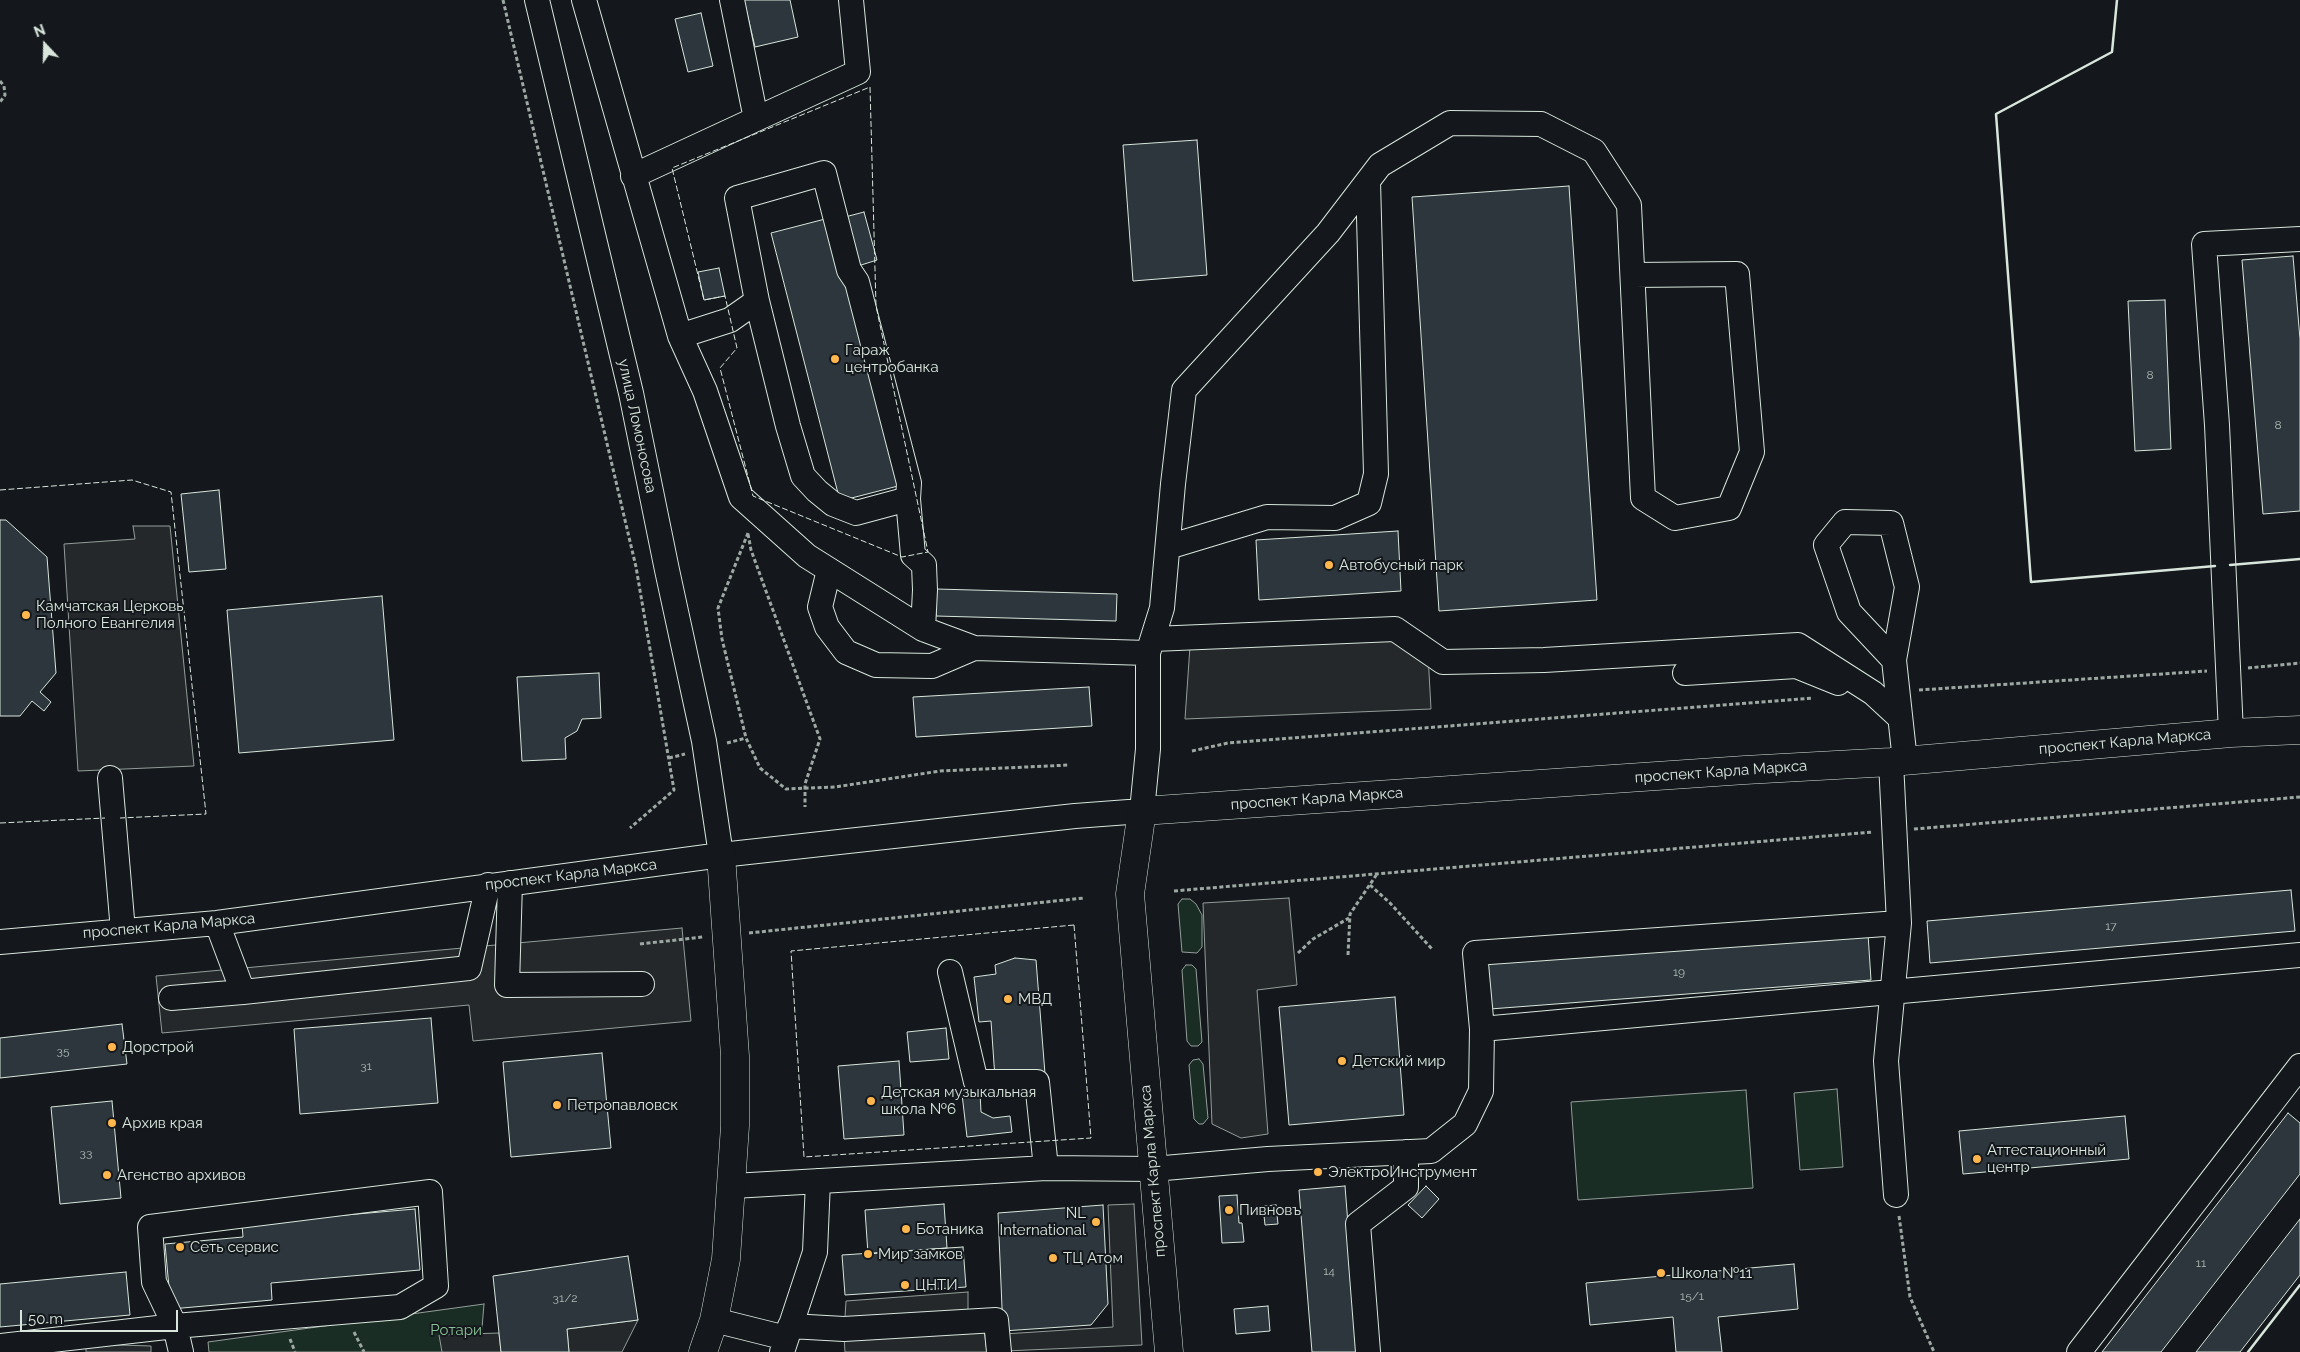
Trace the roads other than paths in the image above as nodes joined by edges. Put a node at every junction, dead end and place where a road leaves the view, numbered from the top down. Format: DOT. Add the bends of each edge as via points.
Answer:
graph roads {
  1 [pos="537,0"];
  2 [pos="584,0"];
  3 [pos="732,0"];
  4 [pos="851,0"];
  5 [pos="756,119"];
  6 [pos="633,176"];
  7 [pos="1368,181"];
  8 [pos="2300,239"];
  9 [pos="1633,275"];
  10 [pos="757,301"];
  11 [pos="680,336"];
  12 [pos="908,499"];
  13 [pos="1168,547"];
  14 [pos="828,570"];
  15 [pos="923,629"];
  16 [pos="1150,646"];
  17 [pos="974,648"];
  18 [pos="1894,660"];
  19 [pos="1685,672"];
  20 [pos="1874,693"];
  21 [pos="1900,718"];
  22 [pos="2300,730"];
  23 [pos="2231,733"];
  24 [pos="1898,761"];
  25 [pos="110,778"];
  26 [pos="1142,811"];
  27 [pos="721,855"];
  28 [pos="499,884"];
  29 [pos="217,923"];
  30 [pos="1899,923"];
  31 [pos="123,931"];
  32 [pos="0,942"];
  33 [pos="2300,955"];
  34 [pos="950,972"];
  35 [pos="642,984"];
  36 [pos="243,992"];
  37 [pos="1892,992"];
  38 [pos="171,998"];
  39 [pos="1482,1029"];
  40 [pos="2300,1066"];
  41 [pos="1406,1152"];
  42 [pos="1046,1168"];
  43 [pos="1153,1169"];
  44 [pos="818,1181"];
  45 [pos="733,1186"];
  46 [pos="1896,1195"];
  47 [pos="714,1320"];
  48 [pos="175,1326"];
  49 [pos="786,1339"];
  50 [pos="0,1346"];
  51 [pos="181,1352"];
  52 [pos="703,1352"];
  53 [pos="999,1352"];
  54 [pos="1169,1352"];
  55 [pos="1368,1352"];
  56 [pos="2079,1352"];
  1 -- 27 [label="street, улица Ломоносова" via="632,393 704,741"];
  2 -- 6 [label="street"];
  3 -- 5 [label="street"];
  4 -- 5 [label="street" via="858,72"];
  5 -- 6 [label="street"];
  6 -- 11 [label="street"];
  7 -- 9 [label="street" via="1380,165 1450,122 1541,124 1594,151 1629,205"];
  7 -- 13 [label="street" via="1328,233 1184,390"];
  7 -- 13 [label="street" via="1376,474 1368,503 1335,518 1267,517"];
  8 -- 23 [label="street" via="2204,244 2217,425"];
  9 -- 9 [label="street" via="1643,498 1676,518 1729,508 1752,452 1737,274"];
  10 -- 11 [label="street" via="730,320"];
  10 -- 12 [label="street" via="803,476 833,504 856,513"];
  10 -- 12 [label="street" via="737,198 824,173 849,270 857,282 909,483"];
  11 -- 14 [label="street" via="705,391 741,497 807,556"];
  12 -- 15 [label="street" via="912,555 924,565"];
  13 -- 16 [label="street" via="1162,608"];
  14 -- 15 [label="street"];
  14 -- 17 [label="street" via="820,606 827,627 846,652 876,665 932,666"];
  15 -- 17 [label="street"];
  16 -- 17 [label="street"];
  16 -- 20 [label="street" via="1395,628 1443,662 1544,660 1798,645"];
  16 -- 26 [label="street" via="1148,749"];
  18 -- 18 [label="street" via="1849,612 1826,544 1845,522 1891,522 1907,587"];
  18 -- 21 [label="street"];
  19 -- 20 [label="street" via="1796,666 1827,680"];
  20 -- 21 [label="street"];
  21 -- 24 [label="street"];
  22 -- 23 [label="main road, проспект Карла Маркса"];
  23 -- 24 [label="main road, проспект Карла Маркса"];
  24 -- 26 [label="main road, проспект Карла Маркса"];
  24 -- 30 [label="street" via="1895,831"];
  25 -- 31 [label="street"];
  26 -- 27 [label="street, проспект Карла Маркса"];
  26 -- 43 [label="main road, проспект Карла Маркса" via="1130,894"];
  27 -- 28 [label="street, проспект Карла Маркса"];
  27 -- 45 [label="main road" via="735,1056"];
  28 -- 29 [label="street, проспект Карла Маркса"];
  28 -- 35 [label="street" via="507,985"];
  28 -- 36 [label="street" via="469,968"];
  29 -- 31 [label="street, проспект Карла Маркса"];
  29 -- 36 [label="street"];
  30 -- 37 [label="street"];
  30 -- 39 [label="street" via="1475,953"];
  31 -- 32 [label="street, проспект Карла Маркса"];
  33 -- 37 [label="street"];
  34 -- 42 [label="street" via="976,1082 1037,1082"];
  36 -- 38 [label="street"];
  37 -- 39 [label="street"];
  37 -- 46 [label="street" via="1886,1060"];
  39 -- 41 [label="street" via="1481,1092 1465,1124 1431,1151"];
  40 -- 56 [label="street"];
  41 -- 43 [label="street"];
  41 -- 55 [label="street" via="1406,1187 1358,1224"];
  42 -- 43 [label="street"];
  42 -- 44 [label="street"];
  43 -- 54 [label="main road, проспект Карла Маркса"];
  44 -- 45 [label="street"];
  44 -- 49 [label="street" via="815,1252"];
  45 -- 47 [label="main road" via="725,1266"];
  47 -- 49 [label="street"];
  47 -- 52 [label="main road"];
  48 -- 48 [label="street" via="154,1282 150,1227 430,1192 436,1286 400,1307"];
  48 -- 50 [label="street"];
  48 -- 51 [label="street"];
  49 -- 53 [label="street" via="844,1329 996,1320"];
}
